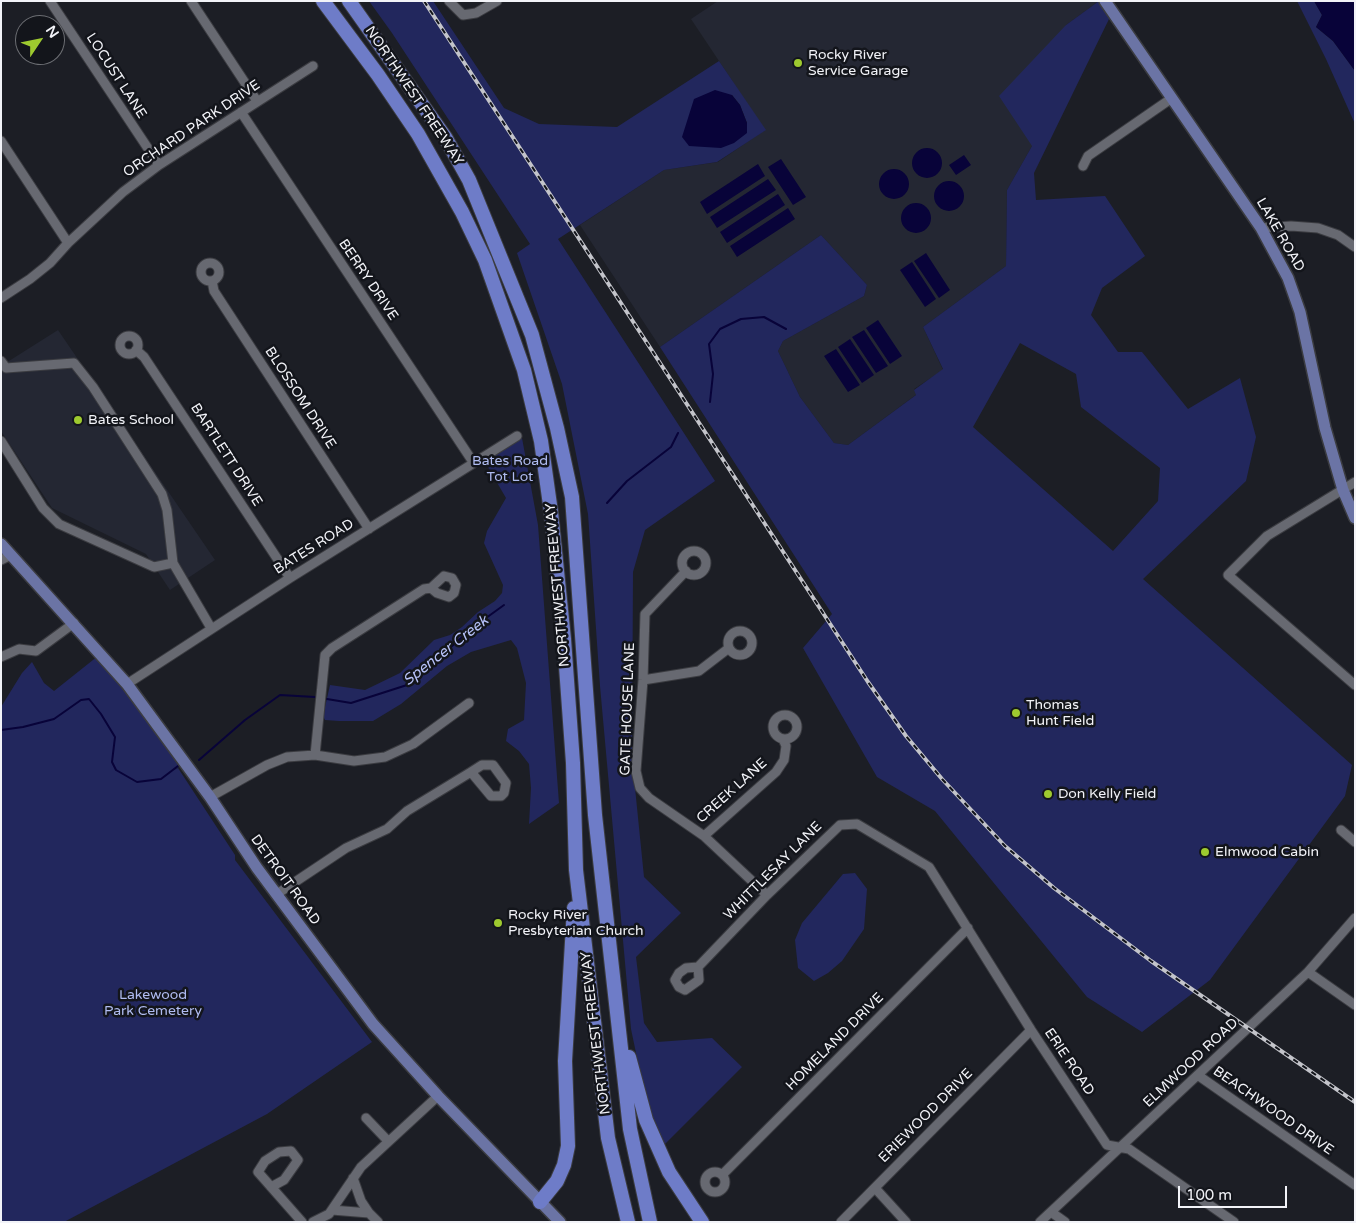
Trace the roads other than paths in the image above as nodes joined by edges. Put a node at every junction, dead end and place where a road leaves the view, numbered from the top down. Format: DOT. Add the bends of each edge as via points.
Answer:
graph roads {
  1 [pos="50,1"];
  2 [pos="191,1"];
  3 [pos="323,1"];
  4 [pos="349,1"];
  5 [pos="449,1"];
  6 [pos="497,1"];
  7 [pos="1105,1"];
  8 [pos="312,66"];
  9 [pos="1172,98"];
  10 [pos="257,101"];
  11 [pos="241,112"];
  12 [pos="1,141"];
  13 [pos="159,165"];
  14 [pos="1084,166"];
  15 [pos="1261,228"];
  16 [pos="68,243"];
  17 [pos="1355,246"];
  18 [pos="212,281"];
  19 [pos="1,298"];
  20 [pos="136,350"];
  21 [pos="1,361"];
  22 [pos="517,436"];
  23 [pos="1,440"];
  24 [pos="473,462"];
  25 [pos="1355,482"];
  26 [pos="1343,490"];
  27 [pos="1355,518"];
  28 [pos="369,528"];
  29 [pos="1,544"];
  30 [pos="6,557"];
  31 [pos="173,563"];
  32 [pos="686,571"];
  33 [pos="290,578"];
  34 [pos="431,588"];
  35 [pos="74,623"];
  36 [pos="212,628"];
  37 [pos="729,648"];
  38 [pos="1,657"];
  39 [pos="643,680"];
  40 [pos="128,684"];
  41 [pos="1355,685"];
  42 [pos="468,703"];
  43 [pos="783,739"];
  44 [pos="315,755"];
  45 [pos="472,772"];
  46 [pos="210,796"];
  47 [pos="1341,830"];
  48 [pos="704,836"];
  49 [pos="1355,842"];
  50 [pos="929,867"];
  51 [pos="576,870"];
  52 [pos="277,894"];
  53 [pos="767,895"];
  54 [pos="1355,918"];
  55 [pos="968,928"];
  56 [pos="698,967"];
  57 [pos="1308,972"];
  58 [pos="1355,1005"];
  59 [pos="617,1014"];
  60 [pos="1031,1030"];
  61 [pos="1199,1076"];
  62 [pos="438,1096"];
  63 [pos="366,1118"];
  64 [pos="388,1141"];
  65 [pos="1118,1148"];
  66 [pos="722,1175"];
  67 [pos="353,1178"];
  68 [pos="1355,1185"];
  69 [pos="272,1187"];
  70 [pos="875,1188"];
  71 [pos="540,1202"];
  72 [pos="332,1210"];
  73 [pos="1051,1212"];
  74 [pos="369,1213"];
  75 [pos="302,1222"];
  76 [pos="313,1222"];
  77 [pos="378,1222"];
  78 [pos="560,1222"];
  79 [pos="628,1222"];
  80 [pos="650,1222"];
  81 [pos="702,1222"];
  82 [pos="841,1222"];
  83 [pos="906,1222"];
  84 [pos="1040,1222"];
  85 [pos="1065,1222"];
  86 [pos="1234,1222"];
  1 -- 13 [label="street, LOCUST LANE"];
  2 -- 10 [label="street"];
  3 -- 51 [label="highway, NORTHWEST FREEWAY" via="418,134 462,212 485,260 524,370 541,441 552,512 572,746"];
  4 -- 59 [label="highway, NORTHWEST FREEWAY" via="445,137 469,180 532,335 572,497 596,814"];
  5 -- 6 [label="street" via="463,15 476,13"];
  7 -- 9 [label="main road, LAKE ROAD"];
  8 -- 10 [label="street, ORCHARD PARK DRIVE"];
  9 -- 14 [label="street" via="1088,156"];
  9 -- 15 [label="main road, LAKE ROAD"];
  10 -- 11 [label="street, ORCHARD PARK DRIVE"];
  11 -- 13 [label="street, ORCHARD PARK DRIVE"];
  11 -- 24 [label="street, BERRY DRIVE"];
  12 -- 16 [label="street"];
  13 -- 16 [label="street, ORCHARD PARK DRIVE" via="123,192"];
  15 -- 17 [label="street" via="1318,228"];
  15 -- 26 [label="main road, LAKE ROAD" via="1288,278 1300,312 1325,428"];
  16 -- 19 [label="street, ORCHARD PARK DRIVE" via="37,274"];
  18 -- 28 [label="street, BLOSSOM DRIVE" via="214,291"];
  20 -- 33 [label="street, BARTLETT DRIVE" via="144,357"];
  21 -- 31 [label="street" via="6,368 74,363 162,494"];
  22 -- 24 [label="street, BATES ROAD"];
  23 -- 31 [label="street" via="43,508 59,524 154,567"];
  24 -- 28 [label="street, BATES ROAD"];
  25 -- 26 [label="street"];
  26 -- 27 [label="main road, LAKE ROAD"];
  26 -- 41 [label="street" via="1267,536 1228,575"];
  28 -- 33 [label="street, BATES ROAD"];
  29 -- 30 [label="main road, DETROIT ROAD"];
  30 -- 35 [label="main road, DETROIT ROAD"];
  31 -- 36 [label="street"];
  32 -- 39 [label="street, GATE HOUSE LANE" via="645,614"];
  33 -- 36 [label="street, BATES ROAD"];
  34 -- 44 [label="street" via="408,599 326,655"];
  35 -- 38 [label="street" via="36,651 19,649"];
  35 -- 40 [label="main road, DETROIT ROAD"];
  36 -- 40 [label="street, BATES ROAD"];
  37 -- 39 [label="street" via="699,671"];
  39 -- 48 [label="street, GATE HOUSE LANE" via="636,771 640,788 649,798"];
  40 -- 46 [label="main road, DETROIT ROAD"];
  42 -- 44 [label="street" via="413,744 385,757 354,761"];
  43 -- 48 [label="street, CREEK LANE" via="786,746 784,760 776,772"];
  44 -- 46 [label="street" via="287,757 266,765"];
  45 -- 52 [label="street" via="407,811 387,829 346,848"];
  46 -- 52 [label="main road, DETROIT ROAD" via="230,831"];
  47 -- 49 [label="street"];
  48 -- 53 [label="street, GATE HOUSE LANE"];
  50 -- 53 [label="street, WHITTLESAY LANE" via="856,824 840,825"];
  50 -- 55 [label="street, ERIE ROAD"];
  51 -- 71 [label="highway" via="565,1061 568,1146 564,1165"];
  51 -- 79 [label="highway, NORTHWEST FREEWAY" via="608,1138"];
  52 -- 62 [label="main road, DETROIT ROAD" via="372,1024"];
  53 -- 56 [label="street, WHITTLESAY LANE"];
  54 -- 57 [label="street, ELMWOOD ROAD"];
  55 -- 60 [label="street, ERIE ROAD"];
  55 -- 66 [label="street, HOMELAND DRIVE"];
  57 -- 58 [label="street"];
  57 -- 61 [label="street, ELMWOOD ROAD"];
  59 -- 80 [label="highway, NORTHWEST FREEWAY" via="630,1129"];
  59 -- 81 [label="highway" via="646,1120 669,1172"];
  60 -- 65 [label="street, ERIE ROAD" via="1108,1145"];
  60 -- 70 [label="street, ERIEWOOD DRIVE"];
  61 -- 65 [label="street, ELMWOOD ROAD"];
  61 -- 68 [label="street, BEACHWOOD DRIVE"];
  62 -- 64 [label="street"];
  62 -- 71 [label="main road, DETROIT ROAD"];
  63 -- 64 [label="street"];
  64 -- 67 [label="street"];
  65 -- 73 [label="street, ELMWOOD ROAD"];
  65 -- 86 [label="street, ERIE ROAD" via="1128,1150"];
  67 -- 72 [label="street"];
  67 -- 74 [label="street" via="361,1202"];
  69 -- 69 [label="street" via="284,1180 298,1160 291,1151 279,1152 264,1160 258,1172"];
  69 -- 75 [label="street"];
  70 -- 82 [label="street, ERIEWOOD DRIVE"];
  70 -- 83 [label="street"];
  71 -- 78 [label="main road, DETROIT ROAD"];
  72 -- 74 [label="street"];
  72 -- 76 [label="street"];
  73 -- 84 [label="street, ELMWOOD ROAD"];
  73 -- 85 [label="street"];
  74 -- 77 [label="street"];
}
